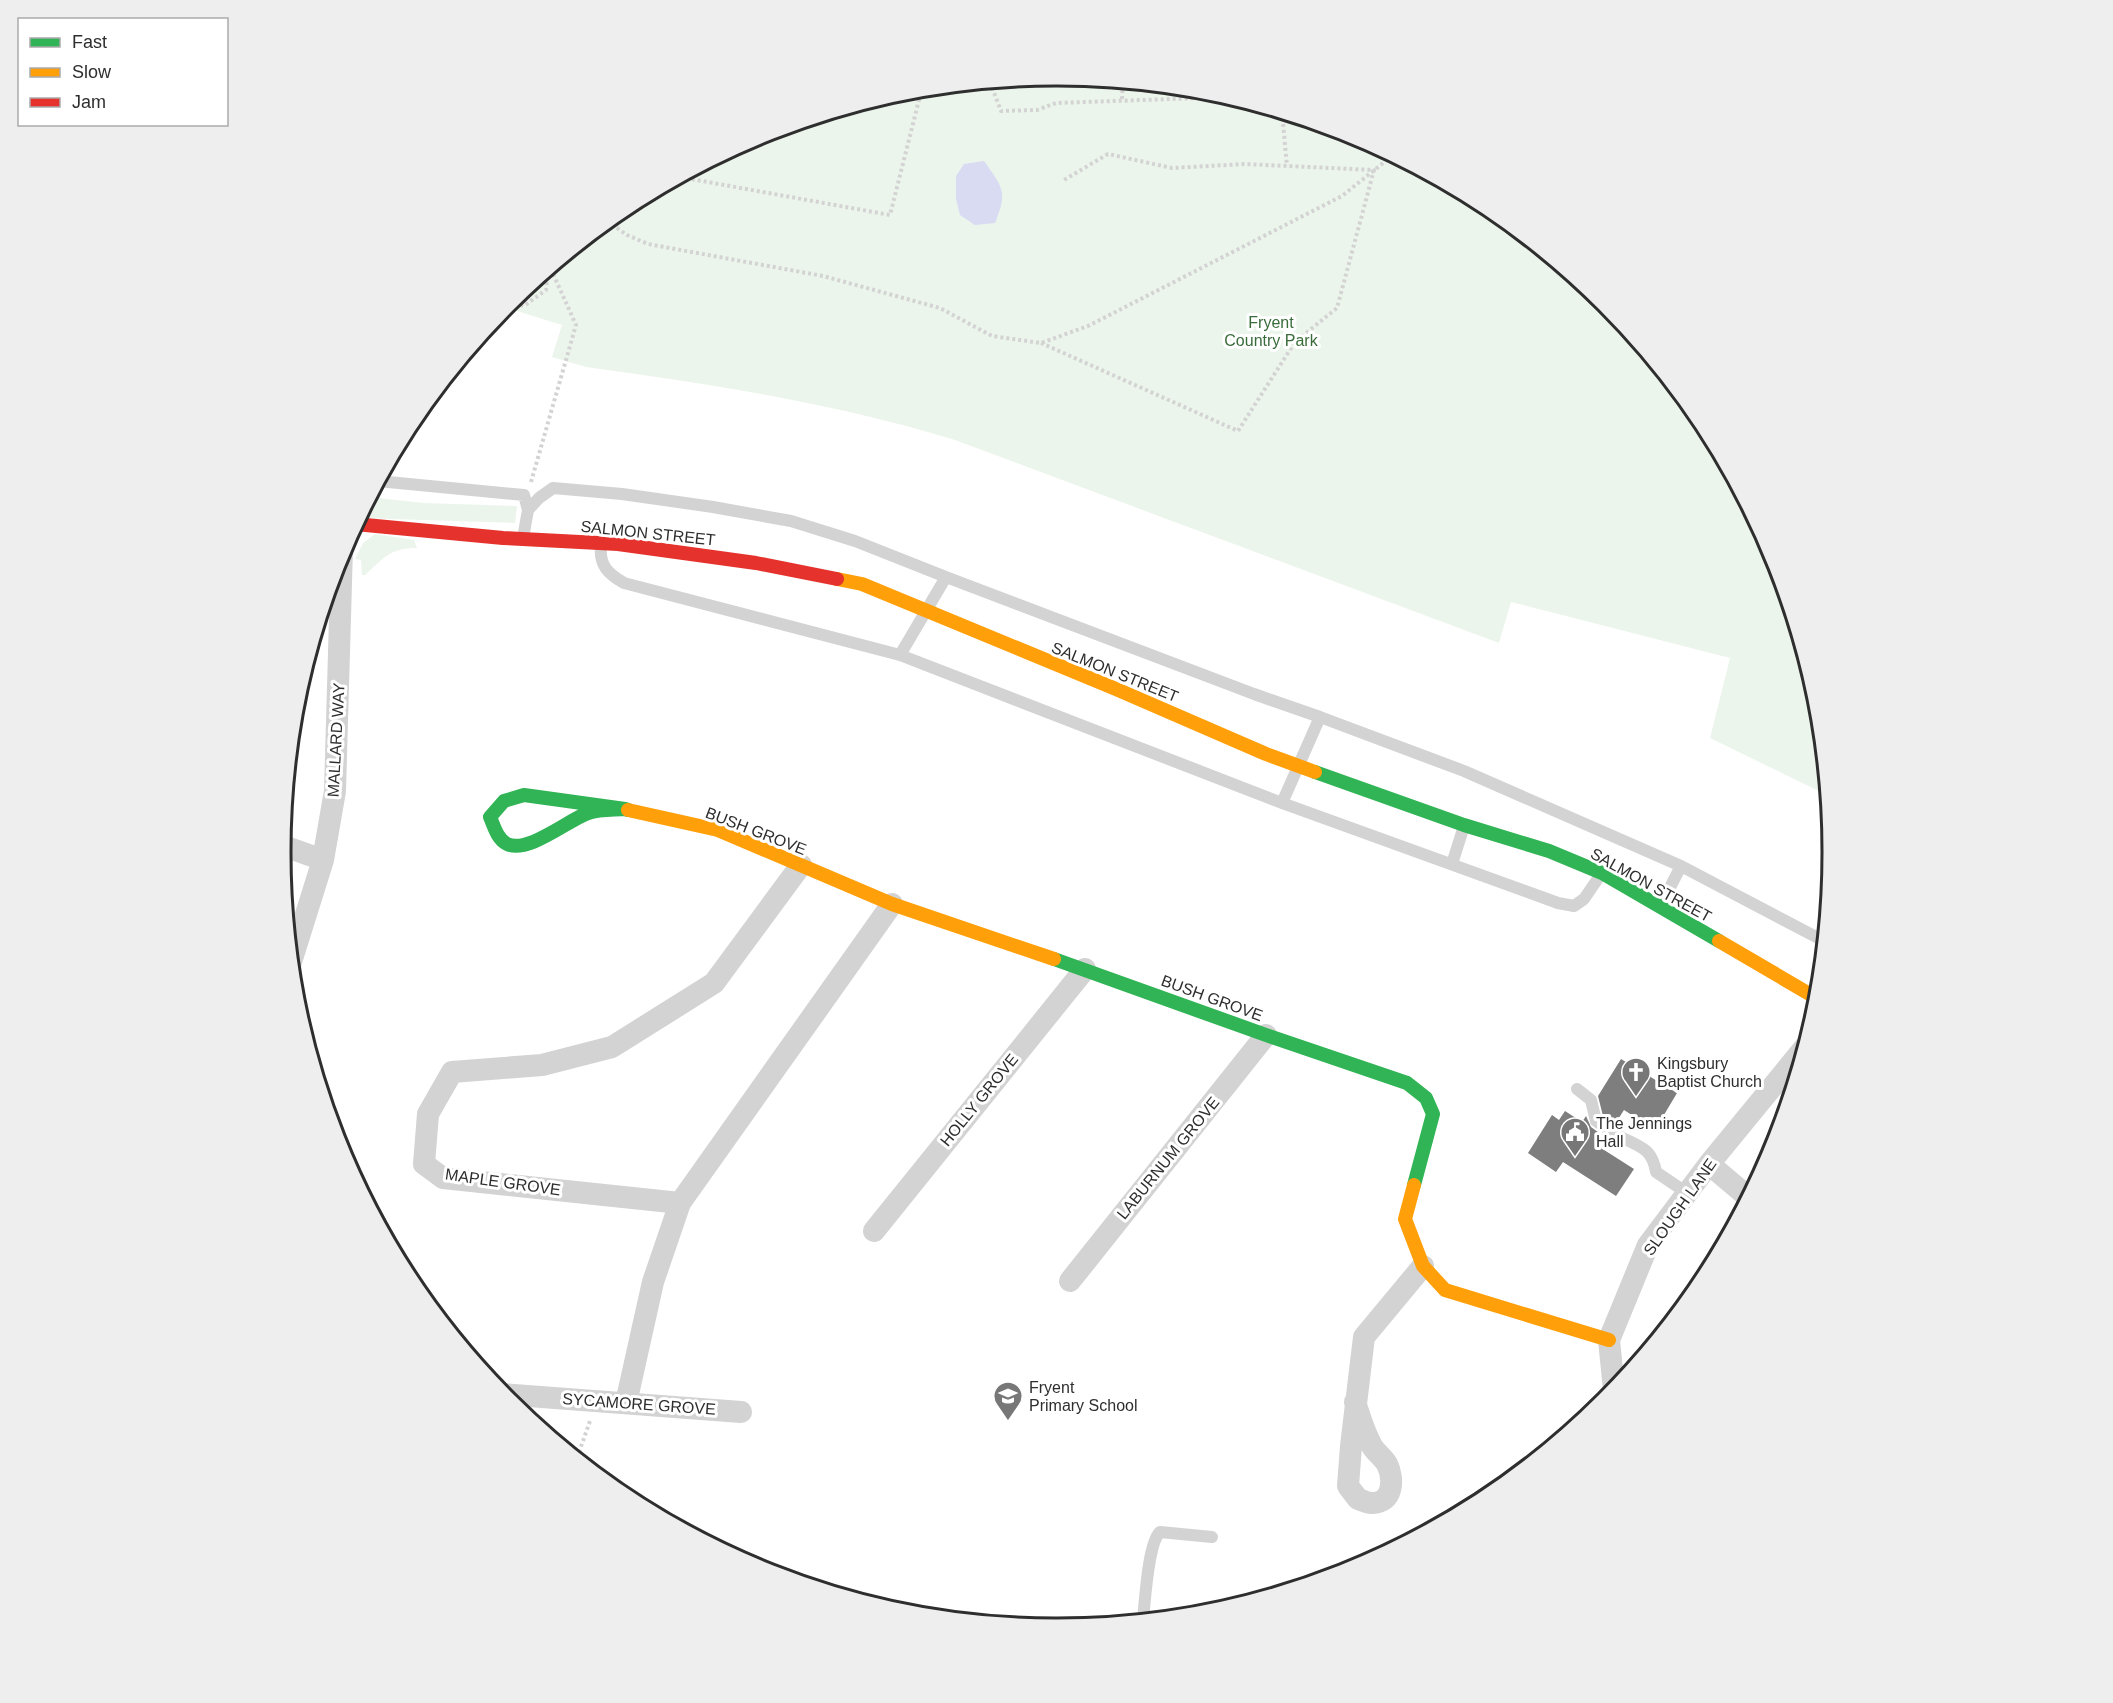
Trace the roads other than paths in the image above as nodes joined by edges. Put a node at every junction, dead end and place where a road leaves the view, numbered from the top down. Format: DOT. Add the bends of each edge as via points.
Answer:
graph roads {
  1 [pos="385,483"];
  2 [pos="528,510"];
  3 [pos="364,525"];
  4 [pos="523,539"];
  5 [pos="601,543"];
  6 [pos="946,577"];
  7 [pos="341,579"];
  8 [pos="926,611"];
  9 [pos="900,655"];
  10 [pos="1320,717"];
  11 [pos="1299,764"];
  12 [pos="1282,803"];
  13 [pos="625,809"];
  14 [pos="1464,825"];
  15 [pos="291,849"];
  16 [pos="323,860"];
  17 [pos="1452,864"];
  18 [pos="801,865"];
  19 [pos="1681,866"];
  20 [pos="1602,873"];
  21 [pos="892,904"];
  22 [pos="1660,907"];
  23 [pos="1817,938"];
  24 [pos="296,945"];
  25 [pos="1085,969"];
  26 [pos="1809,994"];
  27 [pos="1266,1035"];
  28 [pos="1792,1062"];
  29 [pos="1577,1089"];
  30 [pos="1709,1164"];
  31 [pos="1743,1192"];
  32 [pos="1687,1193"];
  33 [pos="680,1203"];
  34 [pos="874,1232"];
  35 [pos="1423,1266"];
  36 [pos="1070,1281"];
  37 [pos="1609,1340"];
  38 [pos="1613,1377"];
  39 [pos="517,1395"];
  40 [pos="1356,1402"];
  41 [pos="626,1403"];
  42 [pos="741,1412"];
  43 [pos="1212,1537"];
  44 [pos="1144,1612"];
  1 -- 2 [label="lane" via="524,495"];
  2 -- 4 [label="lane"];
  2 -- 6 [label="lane" via="553,488 713,507 790,522 855,541"];
  3 -- 4 [label="street, SALMON STREET"];
  4 -- 5 [label="street, SALMON STREET"];
  5 -- 8 [label="street, SALMON STREET" via="756,563 862,584"];
  5 -- 9 [label="lane" via="603,567 624,583"];
  6 -- 8 [label="lane"];
  6 -- 10 [label="lane"];
  7 -- 16 [label="street, MALLARD WAY" via="335,790"];
  8 -- 9 [label="lane"];
  8 -- 11 [label="street, SALMON STREET" via="1266,754"];
  9 -- 12 [label="lane"];
  10 -- 11 [label="lane"];
  10 -- 19 [label="lane" via="1464,771"];
  11 -- 12 [label="lane"];
  11 -- 14 [label="street, SALMON STREET"];
  12 -- 17 [label="lane"];
  13 -- 13 [label="street, BUSH GROVE" via="524,795 497,806 490,818 497,837 505,844 528,845 589,813"];
  13 -- 18 [label="street, BUSH GROVE" via="718,830"];
  14 -- 17 [label="lane"];
  14 -- 20 [label="street, SALMON STREET" via="1549,851"];
  15 -- 16 [label="street"];
  16 -- 24 [label="street, MALLARD WAY"];
  17 -- 20 [label="lane" via="1574,906 1584,899"];
  18 -- 21 [label="street, BUSH GROVE"];
  18 -- 33 [label="street, MAPLE GROVE" via="714,983 612,1047 542,1065 452,1072 428,1114 424,1164 443,1178"];
  19 -- 22 [label="lane"];
  19 -- 23 [label="lane"];
  20 -- 22 [label="street, SALMON STREET"];
  21 -- 25 [label="street, BUSH GROVE"];
  21 -- 33 [label="street"];
  22 -- 26 [label="street, SALMON STREET"];
  25 -- 27 [label="street, BUSH GROVE"];
  25 -- 34 [label="street, HOLLY GROVE"];
  27 -- 35 [label="street, BUSH GROVE" via="1407,1083 1426,1098 1433,1114 1405,1219"];
  27 -- 36 [label="street, LABURNUM GROVE"];
  28 -- 30 [label="street, SLOUGH LANE"];
  29 -- 32 [label="lane" via="1592,1100 1596,1121 1642,1147 1654,1160 1656,1172"];
  30 -- 31 [label="street"];
  30 -- 32 [label="street, SLOUGH LANE"];
  32 -- 37 [label="street, SLOUGH LANE" via="1648,1245"];
  33 -- 41 [label="street" via="653,1282"];
  35 -- 37 [label="street, BUSH GROVE" via="1445,1290"];
  35 -- 40 [label="street" via="1364,1336"];
  37 -- 38 [label="street, SLOUGH LANE"];
  39 -- 41 [label="street, SYCAMORE GROVE"];
  41 -- 42 [label="street, SYCAMORE GROVE"];
  43 -- 44 [label="lane" via="1160,1532 1156,1536"];
}
